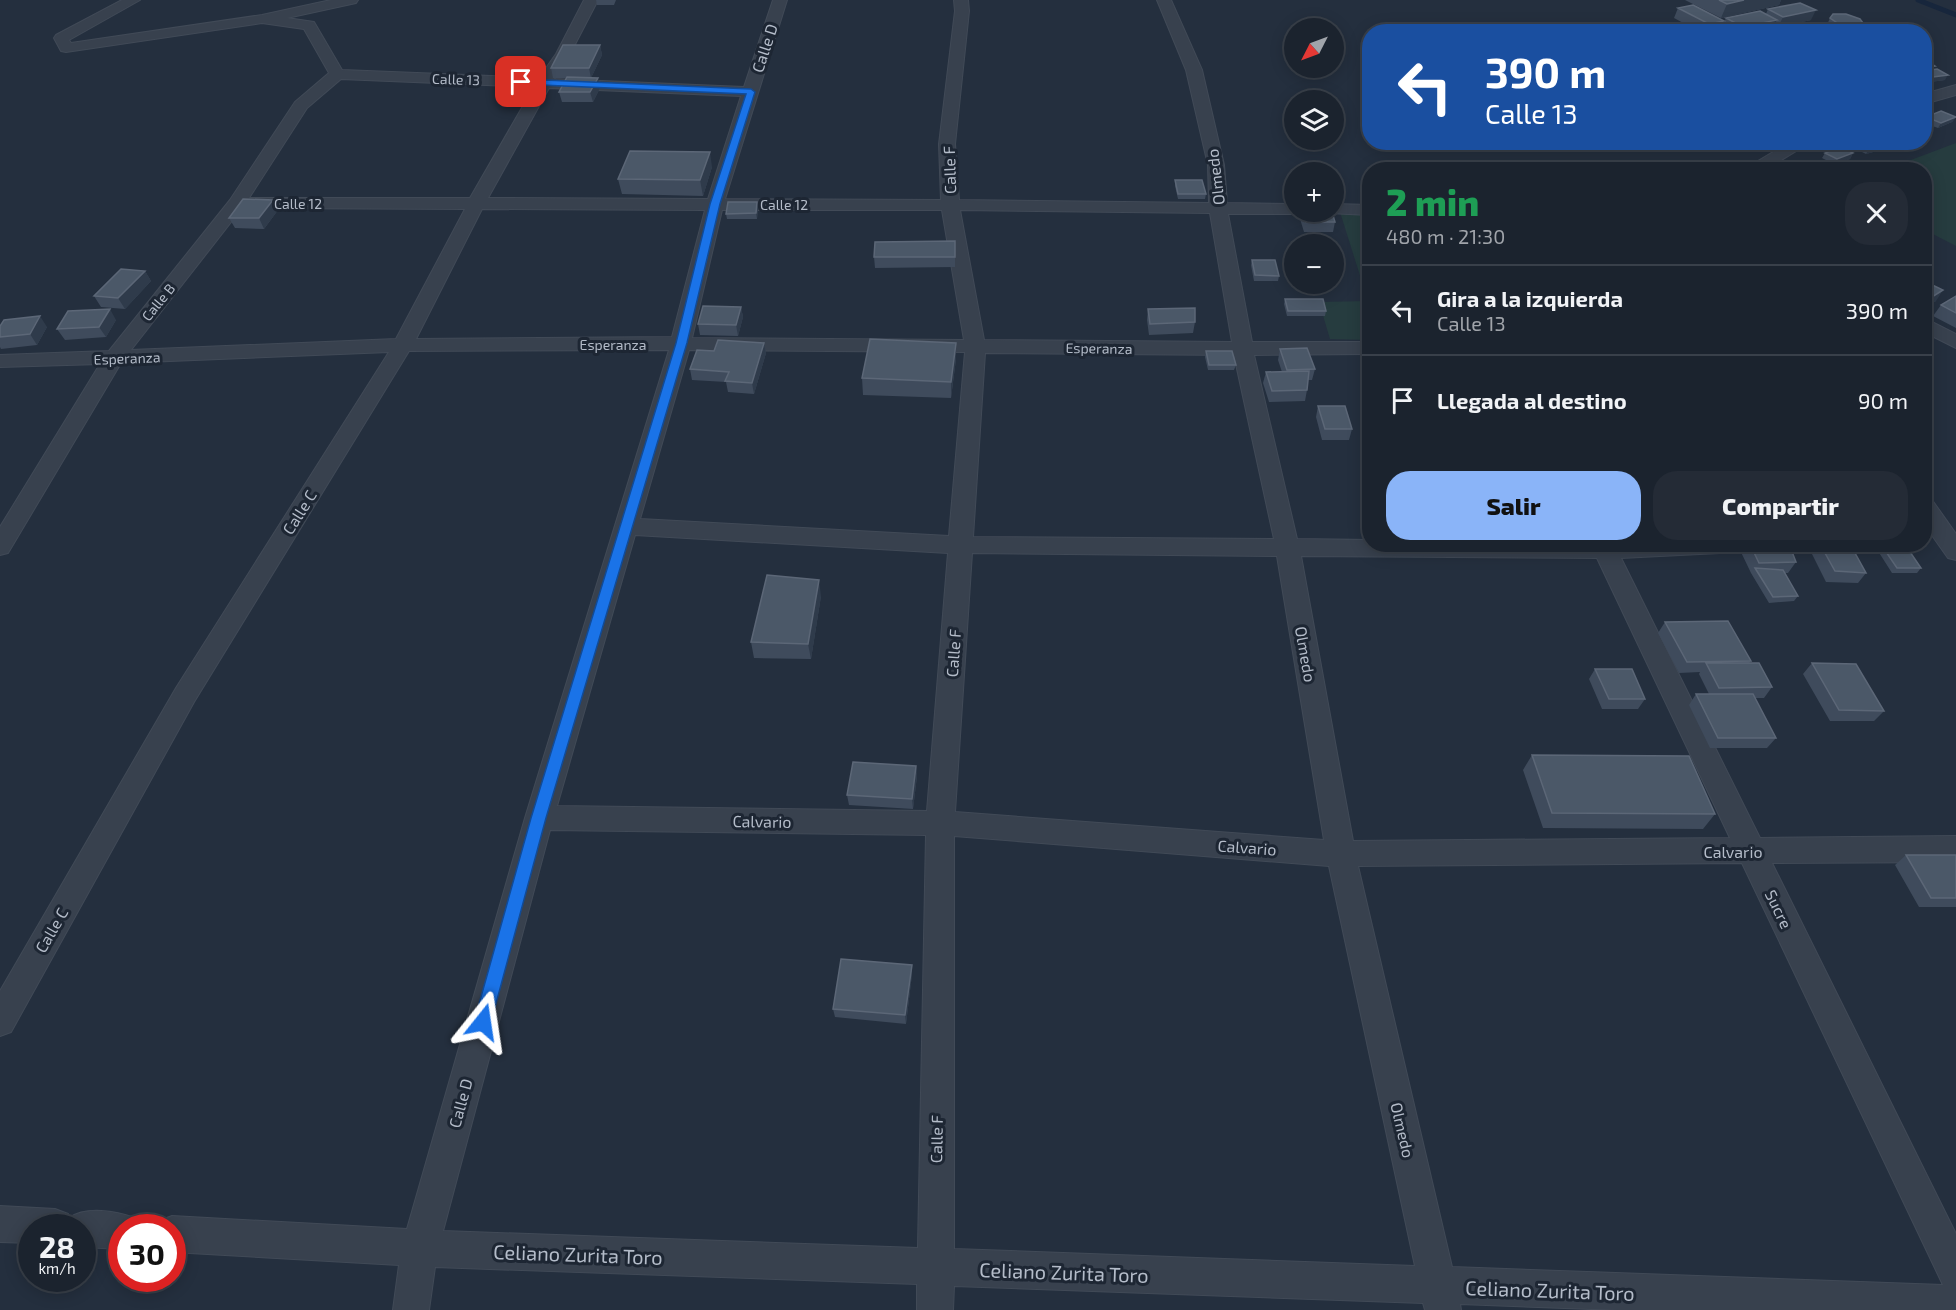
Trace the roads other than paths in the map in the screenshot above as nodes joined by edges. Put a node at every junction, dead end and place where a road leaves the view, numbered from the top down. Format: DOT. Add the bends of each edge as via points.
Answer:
graph roads {
  1 [pos="133,0"];
  2 [pos="351,0"];
  3 [pos="591,0"];
  4 [pos="763,0"];
  5 [pos="780,0"];
  6 [pos="961,0"];
  7 [pos="1164,0"];
  8 [pos="262,18"];
  9 [pos="338,74"];
  10 [pos="544,83"];
  11 [pos="1956,90"];
  12 [pos="751,92"];
  13 [pos="1932,97"];
  14 [pos="1788,150"];
  15 [pos="1766,162"];
  16 [pos="237,203"];
  17 [pos="476,204"];
  18 [pos="715,204"];
  19 [pos="950,205"];
  20 [pos="1218,208"];
  21 [pos="1284,209"];
  22 [pos="1344,209"];
  23 [pos="1362,210"];
  24 [pos="1932,328"];
  25 [pos="1955,341"];
  26 [pos="1932,342"];
  27 [pos="681,343"];
  28 [pos="403,345"];
  29 [pos="975,346"];
  30 [pos="1362,348"];
  31 [pos="1243,350"];
  32 [pos="113,359"];
  33 [pos="0,361"];
  34 [pos="1932,519"];
  35 [pos="626,526"];
  36 [pos="1945,540"];
  37 [pos="961,545"];
  38 [pos="1287,546"];
  39 [pos="1362,546"];
  40 [pos="0,547"];
  41 [pos="1605,552"];
  42 [pos="539,818"];
  43 [pos="940,823"];
  44 [pos="1956,849"];
  45 [pos="1750,850"];
  46 [pos="1341,854"];
  47 [pos="0,1021"];
  48 [pos="0,1224"];
  49 [pos="18,1225"];
  50 [pos="186,1235"];
  51 [pos="420,1248"];
  52 [pos="935,1267"];
  53 [pos="1956,1274"];
  54 [pos="1441,1298"];
  55 [pos="1956,1304"];
  56 [pos="411,1310"];
  57 [pos="935,1310"];
  1 -- 8 [label="street" via="61,38 66,48"];
  2 -- 8 [label="street"];
  3 -- 10 [label="street, Calle C"];
  4 -- 5 [label="street"];
  5 -- 12 [label="street, Calle D"];
  6 -- 19 [label="street, Calle F" via="947,144"];
  7 -- 20 [label="street, Olmedo" via="1194,70 1216,165"];
  8 -- 9 [label="street" via="309,25"];
  9 -- 10 [label="street, Calle 13"];
  9 -- 16 [label="street, Calle B" via="301,105"];
  10 -- 12 [label="street, Calle 13"];
  10 -- 17 [label="street, Calle C"];
  11 -- 13 [label="street"];
  12 -- 18 [label="street, Calle D"];
  14 -- 15 [label="street"];
  16 -- 17 [label="street, Calle 12"];
  16 -- 32 [label="street, Calle B"];
  17 -- 18 [label="street, Calle 12"];
  17 -- 28 [label="street, Calle C"];
  18 -- 19 [label="street, Calle 12"];
  18 -- 27 [label="street, Calle D"];
  19 -- 20 [label="street, Calle 12"];
  19 -- 29 [label="street, Calle F"];
  20 -- 21 [label="street, Calle 12"];
  20 -- 31 [label="street, Olmedo"];
  22 -- 23 [label="street"];
  24 -- 25 [label="street"];
  25 -- 26 [label="street"];
  27 -- 28 [label="street, Esperanza"];
  27 -- 29 [label="street, Esperanza"];
  27 -- 35 [label="street, Calle D"];
  28 -- 32 [label="street, Esperanza"];
  28 -- 47 [label="street, Calle C" via="185,695"];
  29 -- 31 [label="street, Esperanza"];
  29 -- 37 [label="street, Calle F"];
  30 -- 31 [label="street, Esperanza"];
  31 -- 38 [label="street, Olmedo"];
  32 -- 33 [label="street, Esperanza"];
  32 -- 40 [label="street, Calle B"];
  34 -- 36 [label="street"];
  35 -- 37 [label="street"];
  35 -- 42 [label="street, Calle D"];
  37 -- 38 [label="street"];
  37 -- 43 [label="street, Calle F"];
  38 -- 39 [label="street"];
  38 -- 46 [label="street, Olmedo"];
  41 -- 45 [label="street, Sucre"];
  42 -- 43 [label="street, Calvario"];
  42 -- 51 [label="street, Calle D"];
  43 -- 46 [label="street, Calvario"];
  43 -- 52 [label="street, Calle F"];
  44 -- 45 [label="street, Calvario"];
  45 -- 46 [label="street, Calvario"];
  45 -- 53 [label="street, Sucre"];
  46 -- 54 [label="street, Olmedo"];
  48 -- 49 [label="street"];
  50 -- 51 [label="street, Celiano Zurita Toro"];
  51 -- 52 [label="street, Celiano Zurita Toro"];
  51 -- 56 [label="street, Calle D"];
  52 -- 54 [label="street, Celiano Zurita Toro"];
  52 -- 57 [label="street, Calle F"];
  54 -- 55 [label="street, Celiano Zurita Toro"];
}
